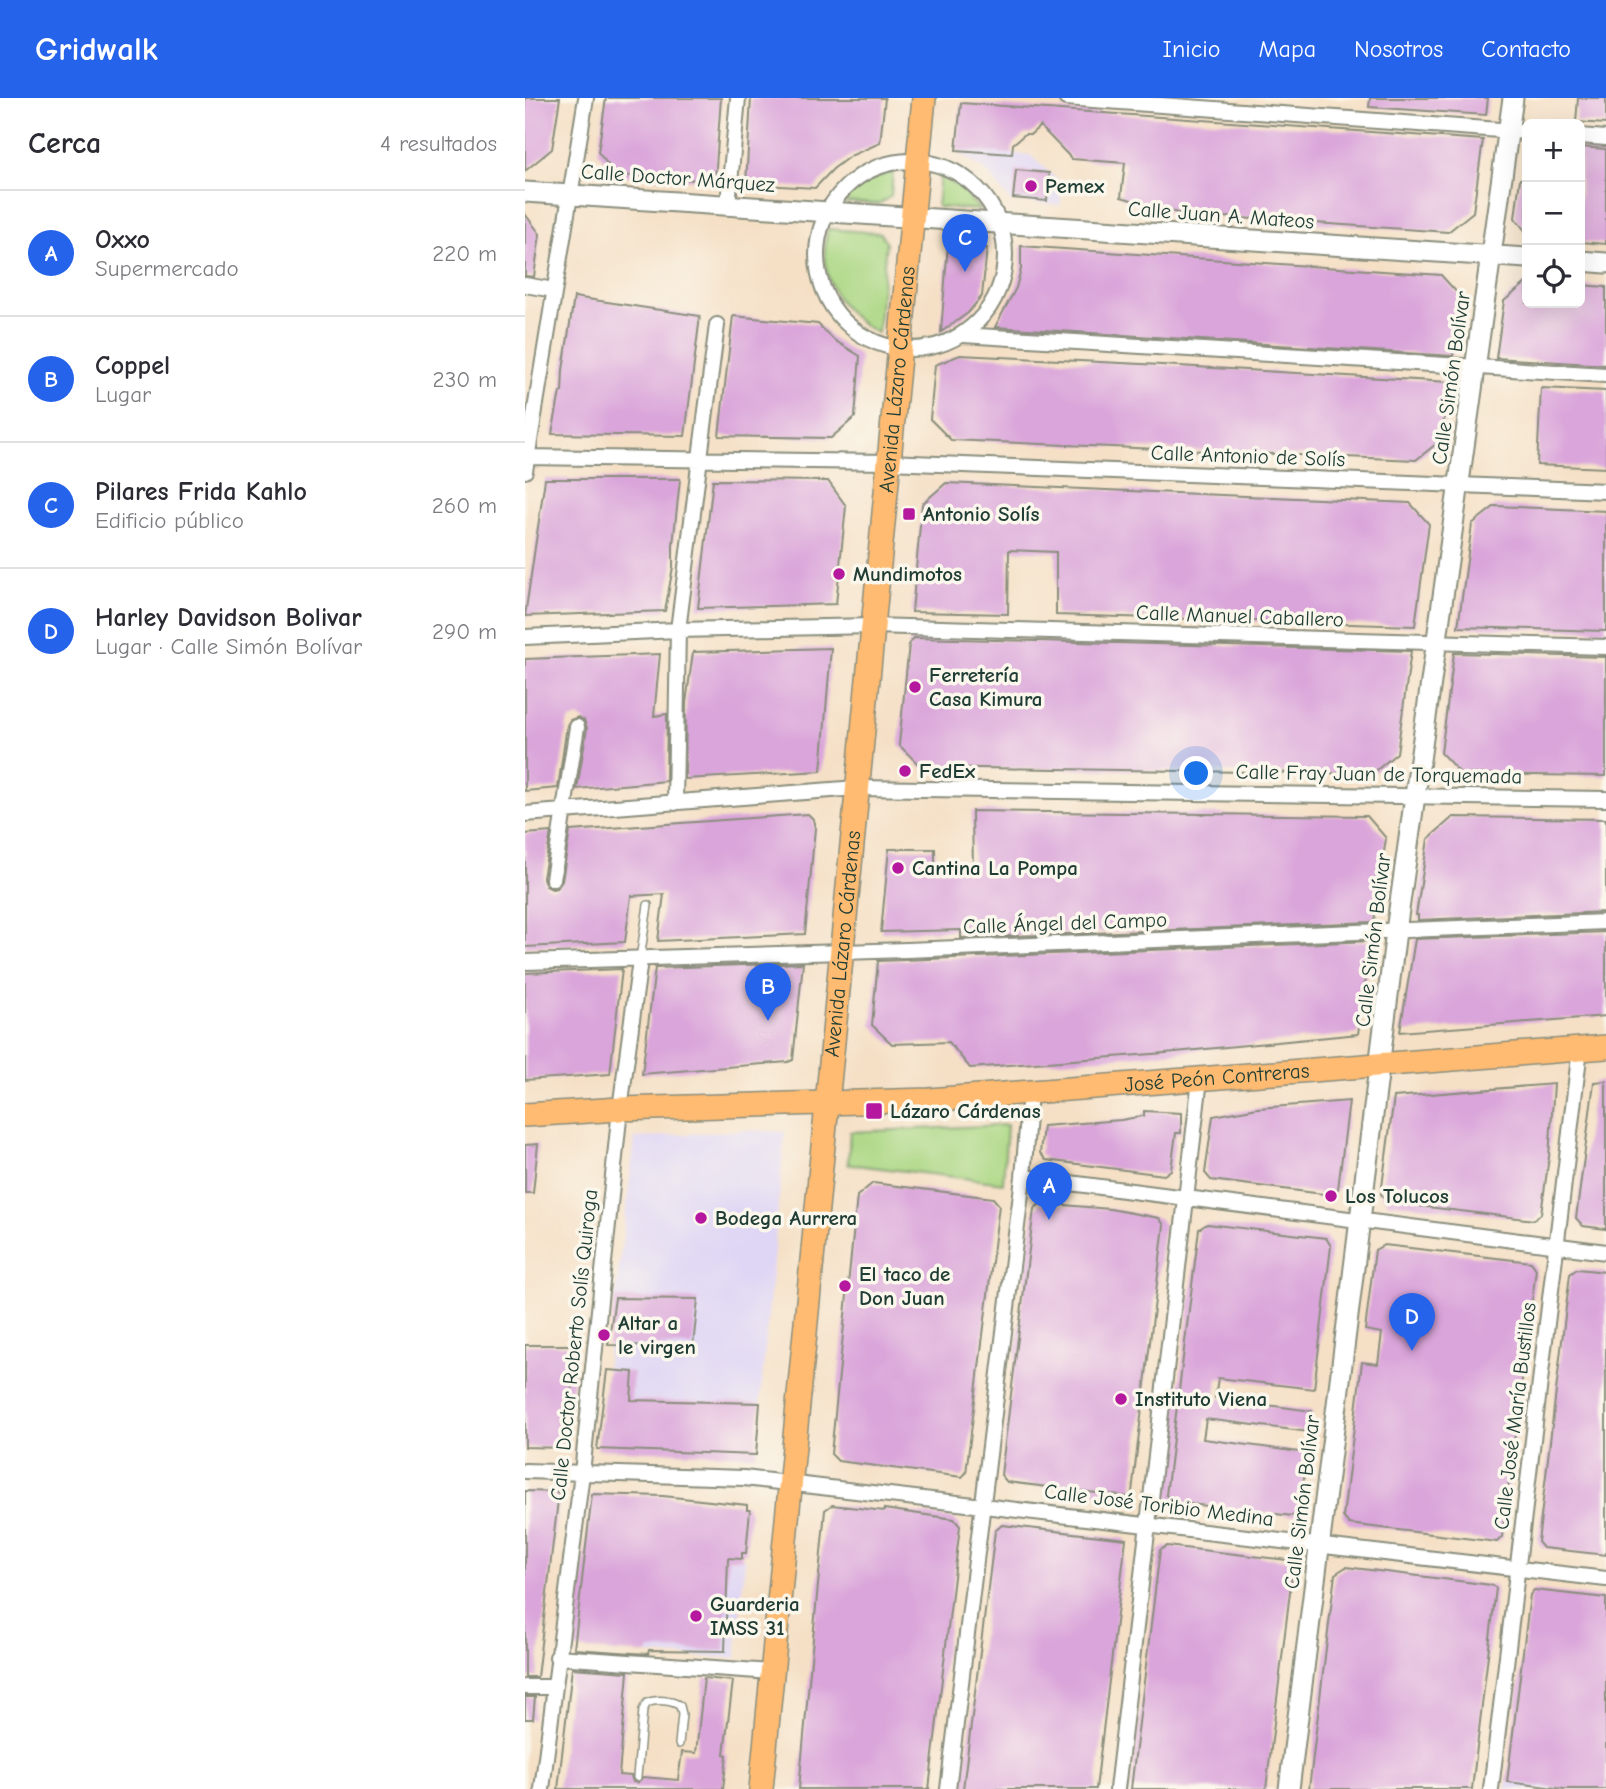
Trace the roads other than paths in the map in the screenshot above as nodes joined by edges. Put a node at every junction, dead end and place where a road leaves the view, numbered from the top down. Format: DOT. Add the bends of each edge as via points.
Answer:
graph roads {
  1 [pos="586,98"];
  2 [pos="738,98"];
  3 [pos="924,98"];
  4 [pos="1066,98"];
  5 [pos="1513,98"];
  6 [pos="1518,131"];
  7 [pos="1585,136"];
  8 [pos="1606,138"];
  9 [pos="918,161"];
  10 [pos="525,192"];
  11 [pos="571,194"];
  12 [pos="728,204"];
  13 [pos="827,212"];
  14 [pos="912,218"];
  15 [pos="1001,223"];
  16 [pos="1491,255"];
  17 [pos="1522,258"];
  18 [pos="1585,261"];
  19 [pos="1606,263"];
  20 [pos="525,285"];
  21 [pos="554,290"];
  22 [pos="717,326"];
  23 [pos="963,335"];
  24 [pos="899,349"];
  25 [pos="1474,367"];
  26 [pos="1606,375"];
  27 [pos="700,459"];
  28 [pos="526,462"];
  29 [pos="888,462"];
  30 [pos="1459,485"];
  31 [pos="1606,491"];
  32 [pos="873,626"];
  33 [pos="678,630"];
  34 [pos="525,637"];
  35 [pos="1438,643"];
  36 [pos="1606,648"];
  37 [pos="577,727"];
  38 [pos="857,788"];
  39 [pos="1415,796"];
  40 [pos="1606,799"];
  41 [pos="675,803"];
  42 [pos="564,811"];
  43 [pos="525,814"];
  44 [pos="553,879"];
  45 [pos="648,905"];
  46 [pos="1606,922"];
  47 [pos="1396,931"];
  48 [pos="841,953"];
  49 [pos="640,960"];
  50 [pos="525,962"];
  51 [pos="1606,1047"];
  52 [pos="1580,1049"];
  53 [pos="1380,1065"];
  54 [pos="1200,1079"];
  55 [pos="1030,1092"];
  56 [pos="827,1102"];
  57 [pos="619,1109"];
  58 [pos="525,1115"];
  59 [pos="1023,1177"];
  60 [pos="1186,1198"];
  61 [pos="1360,1220"];
  62 [pos="1557,1245"];
  63 [pos="1606,1252"];
  64 [pos="525,1471"];
  65 [pos="582,1473"];
  66 [pos="790,1483"];
  67 [pos="981,1506"];
  68 [pos="1147,1525"];
  69 [pos="1320,1545"];
  70 [pos="1517,1569"];
  71 [pos="1606,1579"];
  72 [pos="558,1657"];
  73 [pos="772,1672"];
  74 [pos="525,1687"];
  75 [pos="555,1687"];
  76 [pos="679,1744"];
  77 [pos="637,1777"];
  78 [pos="542,1789"];
  79 [pos="761,1789"];
  80 [pos="948,1789"];
  81 [pos="1117,1789"];
  82 [pos="1289,1789"];
  83 [pos="1491,1789"];
  1 -- 11 [label="street"];
  2 -- 12 [label="street"];
  3 -- 9 [label="main road, Avenida Lázaro Cárdenas"];
  4 -- 6 [label="street"];
  5 -- 6 [label="street, Calle Simón Bolívar"];
  6 -- 16 [label="street, Calle Simón Bolívar"];
  7 -- 8 [label="street"];
  9 -- 13 [label="street" via="879,167 858,177"];
  9 -- 14 [label="main road, Avenida Lázaro Cárdenas"];
  9 -- 15 [label="street" via="969,180"];
  10 -- 11 [label="street, Calle Doctor Márquez"];
  11 -- 12 [label="street, Calle Doctor Márquez"];
  11 -- 21 [label="street"];
  12 -- 13 [label="street, Calle Doctor Márquez"];
  13 -- 14 [label="street, Calle Doctor Márquez"];
  13 -- 24 [label="street" via="816,257 829,303 862,336"];
  14 -- 15 [label="street, Calle Juan A. Mateos"];
  14 -- 24 [label="main road, Avenida Lázaro Cárdenas"];
  15 -- 16 [label="street, Calle Juan A. Mateos"];
  15 -- 23 [label="street" via="1006,265 1001,286 979,322"];
  16 -- 17 [label="street, Calle Juan A. Mateos"];
  16 -- 25 [label="street, Calle Simón Bolívar"];
  18 -- 19 [label="street"];
  20 -- 21 [label="street"];
  21 -- 28 [label="street"];
  22 -- 27 [label="street"];
  23 -- 24 [label="street" via="943,345"];
  23 -- 25 [label="street"];
  24 -- 29 [label="main road, Avenida Lázaro Cárdenas"];
  25 -- 26 [label="street"];
  25 -- 30 [label="street, Calle Simón Bolívar"];
  27 -- 28 [label="street, Calle Antonio de Solís"];
  27 -- 29 [label="street, Calle Antonio de Solís"];
  27 -- 33 [label="street"];
  29 -- 30 [label="street, Calle Antonio de Solís"];
  29 -- 32 [label="main road, Avenida Lázaro Cárdenas"];
  30 -- 31 [label="street, Calle Antonio de Solís"];
  30 -- 35 [label="street, Calle Simón Bolívar"];
  32 -- 33 [label="street, Calle Manuel Caballero"];
  32 -- 35 [label="street, Calle Manuel Caballero"];
  32 -- 38 [label="main road, Avenida Lázaro Cárdenas"];
  33 -- 34 [label="street, Calle Manuel Caballero"];
  33 -- 41 [label="street"];
  35 -- 36 [label="street, Calle Manuel Caballero"];
  35 -- 39 [label="street, Calle Simón Bolívar"];
  37 -- 42 [label="street"];
  38 -- 39 [label="street, Calle Fray Juan de Torquemada"];
  38 -- 41 [label="street, Calle Fray Juan de Torquemada"];
  38 -- 48 [label="main road, Avenida Lázaro Cárdenas"];
  39 -- 40 [label="street, Calle Fray Juan de Torquemada"];
  39 -- 47 [label="street, Calle Simón Bolívar"];
  41 -- 42 [label="street, Calle Fray Juan de Torquemada"];
  42 -- 43 [label="street, Calle Fray Juan de Torquemada"];
  42 -- 44 [label="street"];
  45 -- 49 [label="lane, Calle Doctor Roberto Solís Quiroga"];
  46 -- 47 [label="street, Calle Ángel del Campo"];
  47 -- 48 [label="street, Calle Ángel del Campo"];
  47 -- 53 [label="street, Calle Simón Bolívar"];
  48 -- 49 [label="street, Calle Ángel del Campo"];
  48 -- 56 [label="main road, Avenida Lázaro Cárdenas"];
  49 -- 50 [label="street, Calle Ángel del Campo"];
  49 -- 57 [label="street, Calle Doctor Roberto Solís Quiroga"];
  51 -- 52 [label="main road, José Peón Contreras"];
  52 -- 53 [label="main road, José Peón Contreras"];
  52 -- 62 [label="street, Calle José María Bustillos"];
  53 -- 54 [label="main road, José Peón Contreras"];
  53 -- 61 [label="street, Calle Simón Bolívar"];
  54 -- 55 [label="main road, José Peón Contreras"];
  54 -- 60 [label="street"];
  55 -- 56 [label="main road, José Peón Contreras"];
  55 -- 59 [label="street"];
  56 -- 57 [label="main road, José Peón Contreras"];
  56 -- 66 [label="main road, Avenida Lázaro Cárdenas"];
  57 -- 58 [label="main road, José Peón Contreras"];
  57 -- 65 [label="street, Calle Doctor Roberto Solís Quiroga"];
  59 -- 60 [label="street"];
  59 -- 67 [label="street"];
  60 -- 61 [label="street"];
  60 -- 68 [label="street"];
  61 -- 62 [label="street"];
  61 -- 69 [label="street, Calle Simón Bolívar"];
  62 -- 63 [label="street"];
  62 -- 70 [label="street, Calle José María Bustillos"];
  64 -- 65 [label="street, Calle José Toribio Medina"];
  65 -- 66 [label="street, Calle José Toribio Medina"];
  65 -- 72 [label="street, Calle Doctor Roberto Solís Quiroga"];
  66 -- 67 [label="street, Calle José Toribio Medina"];
  66 -- 73 [label="main road, Avenida Lázaro Cárdenas"];
  67 -- 68 [label="street, Calle José Toribio Medina"];
  67 -- 80 [label="street"];
  68 -- 69 [label="street, Calle José Toribio Medina"];
  68 -- 81 [label="street"];
  69 -- 70 [label="street, Calle José Toribio Medina"];
  69 -- 82 [label="street, Calle Simón Bolívar"];
  70 -- 71 [label="street, Calle José Toribio Medina"];
  70 -- 83 [label="street, Calle José María Bustillos"];
  72 -- 73 [label="street"];
  72 -- 75 [label="street, Calle Doctor Roberto Solís Quiroga"];
  73 -- 79 [label="main road, Avenida Lázaro Cárdenas"];
  74 -- 75 [label="street"];
  75 -- 78 [label="street, Calle Doctor Roberto Solís Quiroga"];
  76 -- 77 [label="lane" via="680,1706 647,1703"];
}
